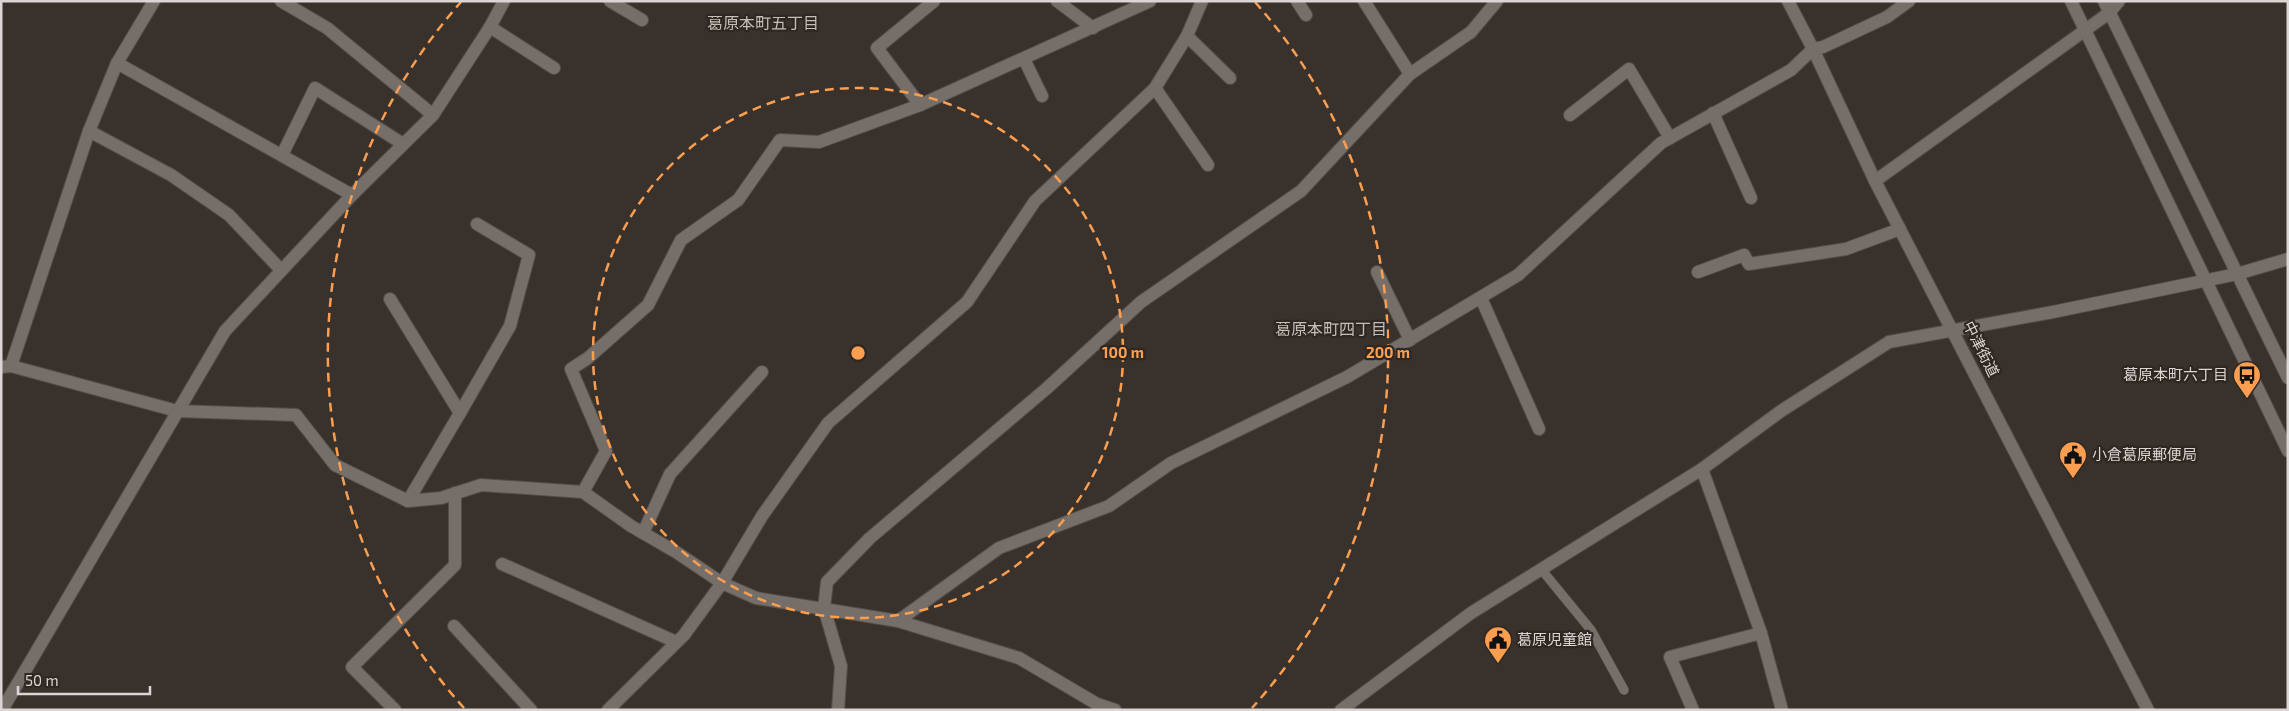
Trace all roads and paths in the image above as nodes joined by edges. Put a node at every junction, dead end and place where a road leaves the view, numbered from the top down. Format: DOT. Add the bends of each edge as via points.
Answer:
graph roads {
  1 [pos="154,1"];
  2 [pos="281,1"];
  3 [pos="504,1"];
  4 [pos="610,1"];
  5 [pos="934,1"];
  6 [pos="1057,1"];
  7 [pos="1150,1"];
  8 [pos="1202,1"];
  9 [pos="1297,1"];
  10 [pos="1364,1"];
  11 [pos="1497,1"];
  12 [pos="1788,1"];
  13 [pos="1910,1"];
  14 [pos="2071,1"];
  15 [pos="2119,1"];
  16 [pos="2106,7"];
  17 [pos="1306,15"];
  18 [pos="642,20"];
  19 [pos="490,27"];
  20 [pos="1093,28"];
  21 [pos="2085,30"];
  22 [pos="1187,36"];
  23 [pos="1813,49"];
  24 [pos="1024,59"];
  25 [pos="117,63"];
  26 [pos="554,68"];
  27 [pos="1410,74"];
  28 [pos="1230,78"];
  29 [pos="1155,88"];
  30 [pos="1042,96"];
  31 [pos="920,105"];
  32 [pos="1713,113"];
  33 [pos="432,115"];
  34 [pos="1570,115"];
  35 [pos="89,131"];
  36 [pos="1670,138"];
  37 [pos="403,144"];
  38 [pos="282,156"];
  39 [pos="1208,165"];
  40 [pos="1875,181"];
  41 [pos="352,195"];
  42 [pos="1751,198"];
  43 [pos="477,224"];
  44 [pos="1900,229"];
  45 [pos="2288,259"];
  46 [pos="281,270"];
  47 [pos="1377,272"];
  48 [pos="1698,272"];
  49 [pos="2237,274"];
  50 [pos="2205,281"];
  51 [pos="1480,298"];
  52 [pos="390,299"];
  53 [pos="1953,330"];
  54 [pos="1410,340"];
  55 [pos="6,367"];
  56 [pos="762,372"];
  57 [pos="2288,378"];
  58 [pos="177,411"];
  59 [pos="460,413"];
  60 [pos="1539,429"];
  61 [pos="2288,451"];
  62 [pos="1702,469"];
  63 [pos="583,492"];
  64 [pos="455,493"];
  65 [pos="408,501"];
  66 [pos="642,533"];
  67 [pos="502,564"];
  68 [pos="1541,569"];
  69 [pos="722,583"];
  70 [pos="824,608"];
  71 [pos="898,621"];
  72 [pos="454,626"];
  73 [pos="1761,633"];
  74 [pos="676,642"];
  75 [pos="1624,690"];
  76 [pos="2,710"];
  77 [pos="395,710"];
  78 [pos="531,710"];
  79 [pos="608,710"];
  80 [pos="838,710"];
  81 [pos="1115,710"];
  82 [pos="1341,710"];
  83 [pos="1693,710"];
  84 [pos="1782,710"];
  85 [pos="2148,710"];
  1 -- 25 [label="street"];
  2 -- 33 [label="street" via="327,28"];
  3 -- 19 [label="street"];
  4 -- 18 [label="street"];
  5 -- 31 [label="street" via="877,48"];
  6 -- 20 [label="street"];
  7 -- 20 [label="street"];
  8 -- 22 [label="street"];
  9 -- 17 [label="street"];
  10 -- 27 [label="street"];
  11 -- 27 [label="street" via="1471,32"];
  12 -- 23 [label="street, 中津街道"];
  13 -- 23 [label="street" via="1886,17"];
  14 -- 21 [label="street"];
  15 -- 16 [label="street"];
  16 -- 21 [label="street"];
  16 -- 49 [label="street"];
  19 -- 26 [label="street"];
  19 -- 33 [label="street"];
  20 -- 24 [label="street"];
  21 -- 40 [label="street"];
  21 -- 50 [label="street"];
  22 -- 28 [label="street"];
  22 -- 29 [label="street"];
  23 -- 32 [label="street" via="1791,70"];
  23 -- 40 [label="street, 中津街道"];
  24 -- 30 [label="street"];
  24 -- 31 [label="street"];
  25 -- 35 [label="street"];
  25 -- 38 [label="street"];
  27 -- 70 [label="street" via="1301,191 1141,302 1046,389 870,538 826,582"];
  29 -- 39 [label="street"];
  29 -- 69 [label="street" via="1035,201 967,302 828,423 762,516"];
  31 -- 63 [label="street" via="819,142 780,140 738,200 681,240 648,305 588,358 571,368 606,451"];
  32 -- 36 [label="street"];
  32 -- 42 [label="street"];
  33 -- 37 [label="street"];
  34 -- 36 [label="street" via="1629,69"];
  35 -- 46 [label="street" via="171,174 229,215"];
  35 -- 55 [label="street"];
  36 -- 51 [label="street" via="1518,275"];
  37 -- 38 [label="street" via="315,88"];
  37 -- 41 [label="street"];
  38 -- 41 [label="street"];
  40 -- 44 [label="street, 中津街道"];
  41 -- 46 [label="street"];
  43 -- 59 [label="street" via="529,255 510,326"];
  44 -- 48 [label="street" via="1846,248 1748,264 1744,255"];
  44 -- 53 [label="street, 中津街道"];
  45 -- 49 [label="street"];
  46 -- 58 [label="street" via="225,331"];
  47 -- 54 [label="street"];
  49 -- 50 [label="street"];
  49 -- 57 [label="street"];
  50 -- 53 [label="street"];
  50 -- 61 [label="street"];
  51 -- 54 [label="street"];
  51 -- 60 [label="street"];
  52 -- 59 [label="street"];
  53 -- 62 [label="street" via="1889,342 1781,411"];
  53 -- 85 [label="street, 中津街道"];
  54 -- 71 [label="street" via="1347,377 1171,463 1109,506 999,548"];
  55 -- 58 [label="street"];
  56 -- 66 [label="street" via="670,474"];
  58 -- 65 [label="street" via="296,415 335,465"];
  58 -- 76 [label="street"];
  59 -- 65 [label="street"];
  62 -- 68 [label="street"];
  62 -- 73 [label="street"];
  63 -- 64 [label="street" via="481,484"];
  63 -- 66 [label="street"];
  64 -- 65 [label="street" via="441,498"];
  64 -- 77 [label="street" via="455,565 352,667"];
  66 -- 69 [label="street"];
  67 -- 74 [label="street"];
  68 -- 75 [label="lane" via="1591,630"];
  68 -- 82 [label="street" via="1471,613"];
  69 -- 70 [label="street" via="756,598"];
  69 -- 74 [label="street"];
  70 -- 71 [label="street"];
  70 -- 80 [label="street" via="841,666"];
  71 -- 81 [label="street" via="1019,658 1098,704"];
  72 -- 78 [label="street"];
  73 -- 83 [label="street" via="1670,657"];
  73 -- 84 [label="street"];
  74 -- 79 [label="street"];
}
